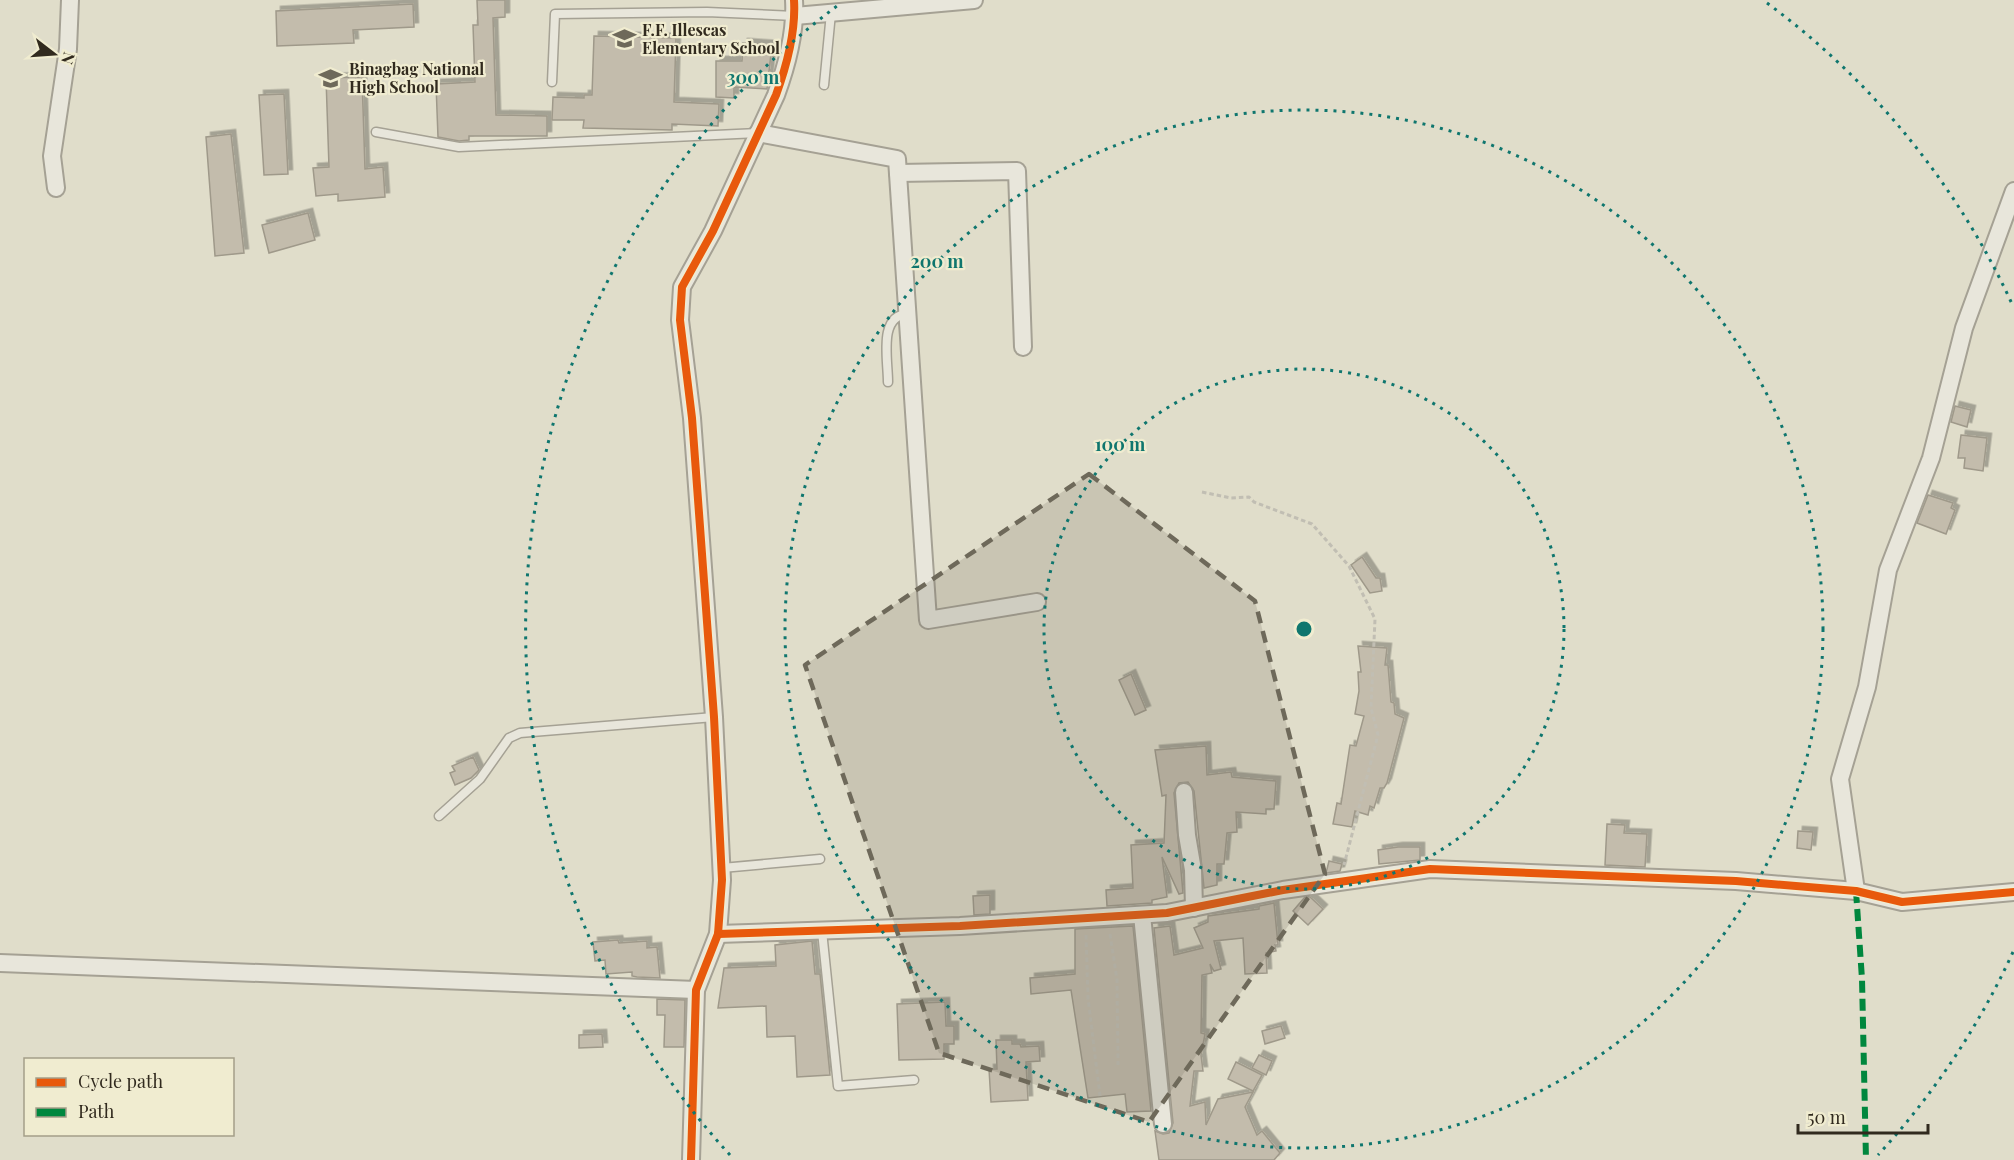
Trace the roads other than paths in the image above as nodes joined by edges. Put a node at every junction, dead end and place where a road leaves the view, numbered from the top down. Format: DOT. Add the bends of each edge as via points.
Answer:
graph roads {
  1 [pos="70,0"];
  2 [pos="974,0"];
  3 [pos="795,8"];
  4 [pos="831,13"];
  5 [pos="552,82"];
  6 [pos="824,85"];
  7 [pos="376,132"];
  8 [pos="758,132"];
  9 [pos="898,172"];
  10 [pos="56,188"];
  11 [pos="2014,191"];
  12 [pos="908,314"];
  13 [pos="1023,347"];
  14 [pos="888,382"];
  15 [pos="1037,602"];
  16 [pos="714,717"];
  17 [pos="1184,792"];
  18 [pos="439,816"];
  19 [pos="820,859"];
  20 [pos="722,868"];
  21 [pos="1856,891"];
  22 [pos="2014,892"];
  23 [pos="1194,908"];
  24 [pos="1142,915"];
  25 [pos="822,931"];
  26 [pos="718,934"];
  27 [pos="0,963"];
  28 [pos="696,990"];
  29 [pos="914,1080"];
  30 [pos="1163,1124"];
  31 [pos="691,1160"];
  1 -- 10 [label="street" via="68,48 52,156"];
  2 -- 4 [label="street"];
  3 -- 4 [label="street"];
  3 -- 5 [label="lane" via="555,14"];
  3 -- 8 [label="street" via="784,72"];
  4 -- 6 [label="lane"];
  7 -- 8 [label="lane" via="459,147"];
  8 -- 9 [label="street" via="897,159"];
  8 -- 16 [label="street" via="713,231 682,287 680,320 692,418"];
  9 -- 12 [label="street"];
  9 -- 13 [label="street" via="1017,171"];
  11 -- 21 [label="street" via="1964,328 1931,458 1888,570 1867,687 1839,779"];
  12 -- 14 [label="lane" via="897,314 888,327"];
  12 -- 15 [label="street" via="928,620"];
  16 -- 18 [label="lane" via="520,733 509,738 480,779"];
  16 -- 20 [label="street"];
  17 -- 23 [label="street"];
  19 -- 20 [label="lane"];
  20 -- 26 [label="street"];
  21 -- 22 [label="street" via="1902,902"];
  21 -- 23 [label="street" via="1736,880 1430,869 1283,890"];
  23 -- 24 [label="street"];
  24 -- 25 [label="street"];
  24 -- 30 [label="street"];
  25 -- 26 [label="street"];
  25 -- 29 [label="lane" via="838,1086"];
  26 -- 28 [label="street"];
  27 -- 28 [label="street"];
  28 -- 31 [label="street"];
}
